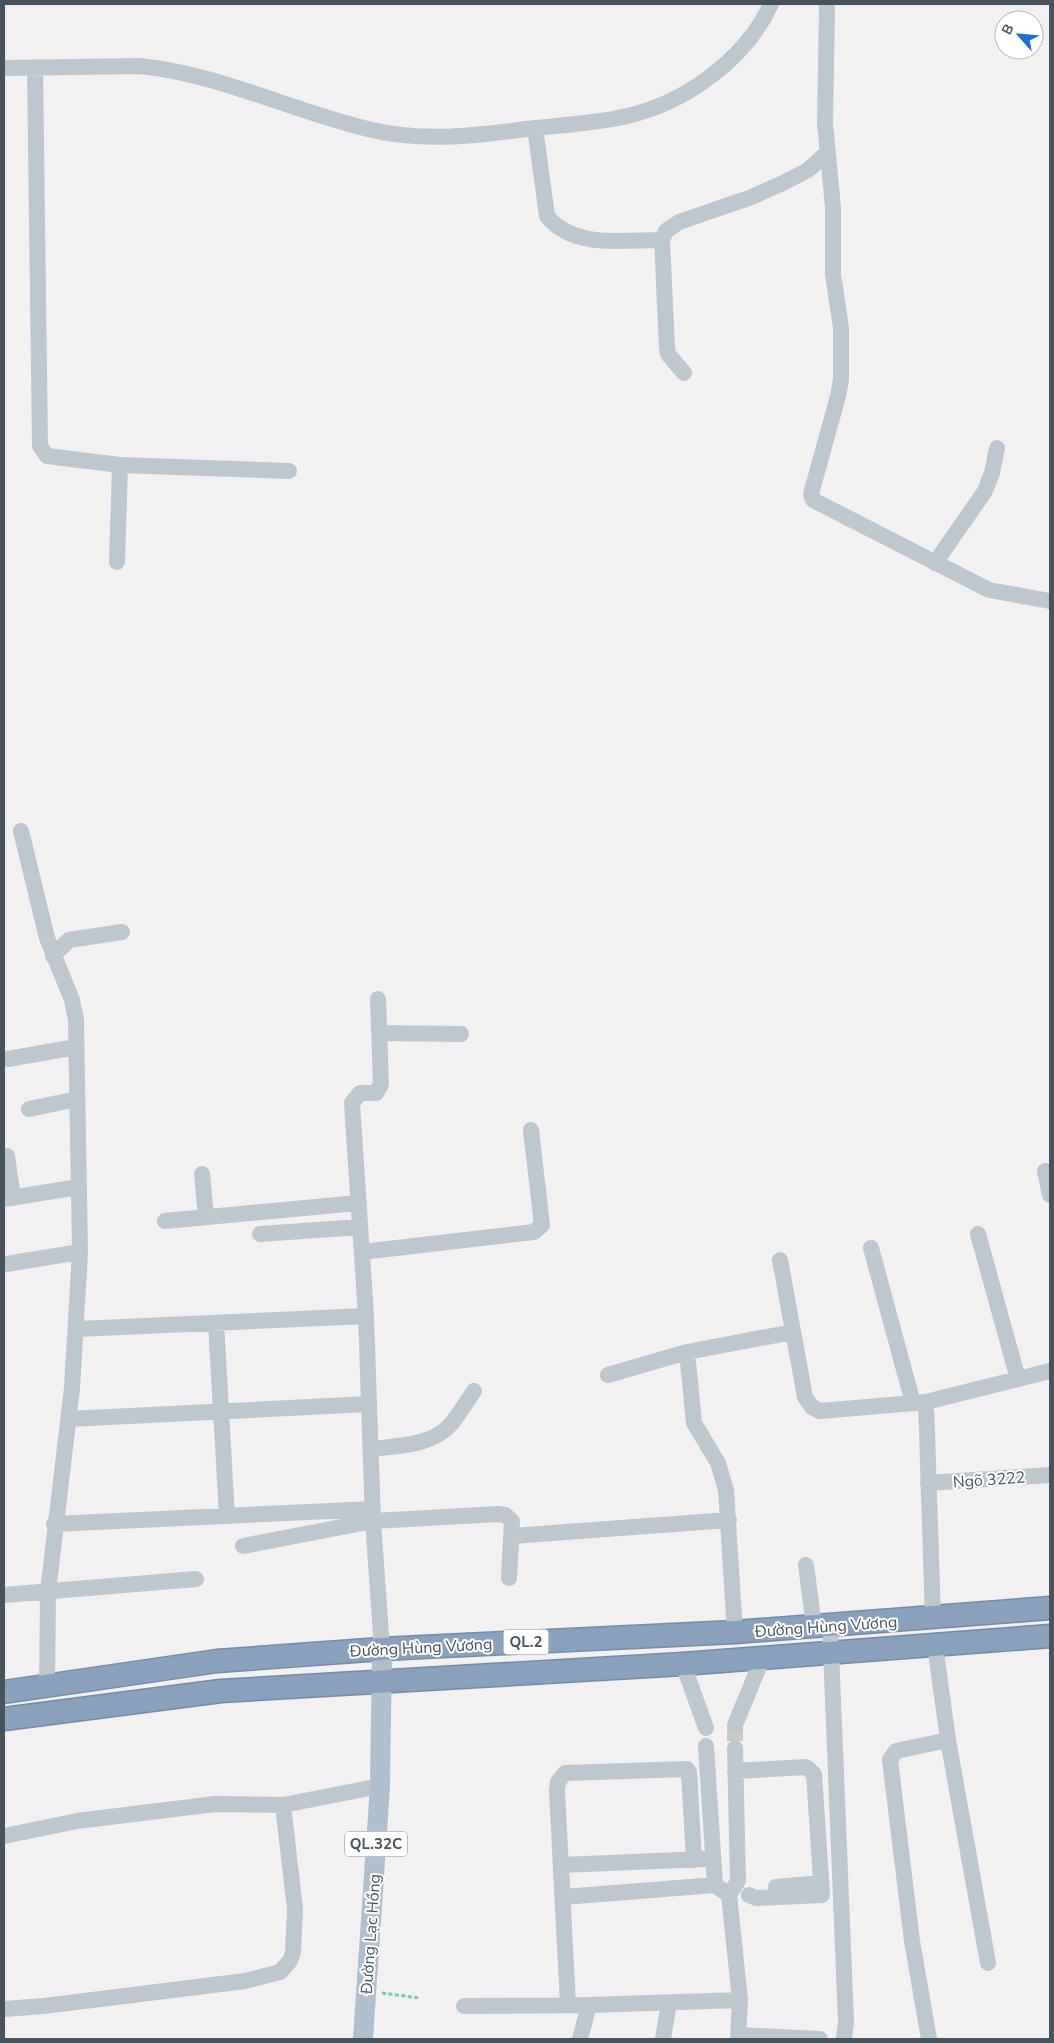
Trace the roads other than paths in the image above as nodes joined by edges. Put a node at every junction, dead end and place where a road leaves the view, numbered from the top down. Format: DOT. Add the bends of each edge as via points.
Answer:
graph roads {
  1 [pos="771,4"];
  2 [pos="827,4"];
  3 [pos="35,67"];
  4 [pos="4,68"];
  5 [pos="535,128"];
  6 [pos="828,152"];
  7 [pos="662,240"];
  8 [pos="684,373"];
  9 [pos="996,448"];
  10 [pos="120,465"];
  11 [pos="288,471"];
  12 [pos="117,562"];
  13 [pos="935,563"];
  14 [pos="1050,601"];
  15 [pos="21,831"];
  16 [pos="122,932"];
  17 [pos="53,956"];
  18 [pos="378,998"];
  19 [pos="379,1033"];
  20 [pos="462,1034"];
  21 [pos="76,1047"];
  22 [pos="8,1059"];
  23 [pos="76,1099"];
  24 [pos="29,1109"];
  25 [pos="531,1130"];
  26 [pos="7,1156"];
  27 [pos="1045,1171"];
  28 [pos="202,1174"];
  29 [pos="78,1186"];
  30 [pos="1050,1195"];
  31 [pos="8,1198"];
  32 [pos="358,1203"];
  33 [pos="206,1217"];
  34 [pos="165,1221"];
  35 [pos="360,1227"];
  36 [pos="260,1234"];
  37 [pos="978,1234"];
  38 [pos="871,1248"];
  39 [pos="80,1252"];
  40 [pos="362,1252"];
  41 [pos="780,1260"];
  42 [pos="6,1264"];
  43 [pos="366,1316"];
  44 [pos="216,1323"];
  45 [pos="77,1329"];
  46 [pos="793,1332"];
  47 [pos="687,1352"];
  48 [pos="1050,1371"];
  49 [pos="608,1375"];
  50 [pos="1018,1379"];
  51 [pos="474,1391"];
  52 [pos="919,1402"];
  53 [pos="369,1404"];
  54 [pos="221,1412"];
  55 [pos="69,1419"];
  56 [pos="371,1449"];
  57 [pos="1050,1475"];
  58 [pos="928,1483"];
  59 [pos="373,1515"];
  60 [pos="227,1516"];
  61 [pos="729,1520"];
  62 [pos="54,1524"];
  63 [pos="512,1536"];
  64 [pos="243,1546"];
  65 [pos="806,1565"];
  66 [pos="510,1578"];
  67 [pos="196,1579"];
  68 [pos="48,1592"];
  69 [pos="4,1595"];
  70 [pos="1050,1608"];
  71 [pos="933,1618"];
  72 [pos="822,1626"];
  73 [pos="735,1632"];
  74 [pos="1050,1636"];
  75 [pos="935,1645"];
  76 [pos="382,1649"];
  77 [pos="831,1653"];
  78 [pos="762,1659"];
  79 [pos="683,1664"];
  80 [pos="382,1680"];
  81 [pos="47,1686"];
  82 [pos="4,1692"];
  83 [pos="4,1719"];
  84 [pos="735,1725"];
  85 [pos="706,1728"];
  86 [pos="948,1740"];
  87 [pos="706,1746"];
  88 [pos="735,1748"];
  89 [pos="735,1770"];
  90 [pos="380,1786"];
  91 [pos="283,1805"];
  92 [pos="4,1836"];
  93 [pos="737,1836"];
  94 [pos="713,1838"];
  95 [pos="714,1858"];
  96 [pos="694,1860"];
  97 [pos="561,1865"];
  98 [pos="716,1885"];
  99 [pos="563,1897"];
  100 [pos="729,1897"];
  101 [pos="988,1963"];
  102 [pos="740,2000"];
  103 [pos="669,2003"];
  104 [pos="568,2005"];
  105 [pos="589,2005"];
  106 [pos="464,2006"];
  107 [pos="4,2008"];
  108 [pos="738,2037"];
  109 [pos="363,2039"];
  110 [pos="580,2039"];
  111 [pos="663,2039"];
  112 [pos="820,2039"];
  113 [pos="844,2039"];
  114 [pos="929,2039"];
  1 -- 5 [label="street" via="752,36 730,59 699,84 662,105 626,116"];
  2 -- 6 [label="street" via="825,124"];
  3 -- 4 [label="street"];
  3 -- 5 [label="street" via="158,68 208,79 372,130 422,138"];
  3 -- 10 [label="street" via="40,446 47,456"];
  5 -- 7 [label="street" via="547,216 553,224 588,240"];
  6 -- 7 [label="street" via="808,170 783,183 679,222 666,231"];
  6 -- 13 [label="street" via="833,207 833,274 841,328 841,380 811,494 813,500"];
  7 -- 8 [label="street" via="667,348 668,354"];
  9 -- 13 [label="street" via="985,491"];
  10 -- 11 [label="street"];
  10 -- 12 [label="street"];
  13 -- 14 [label="street" via="989,590"];
  15 -- 17 [label="street"];
  16 -- 17 [label="street" via="69,940"];
  17 -- 21 [label="street" via="72,1000"];
  18 -- 19 [label="street"];
  19 -- 20 [label="street"];
  19 -- 32 [label="street" via="382,1084 376,1093 360,1093 352,1102"];
  21 -- 22 [label="street"];
  21 -- 23 [label="street"];
  23 -- 24 [label="street"];
  23 -- 29 [label="street"];
  25 -- 40 [label="street" via="540,1229"];
  26 -- 31 [label="street"];
  27 -- 30 [label="street"];
  28 -- 33 [label="street"];
  29 -- 31 [label="street"];
  29 -- 39 [label="street"];
  32 -- 33 [label="street"];
  32 -- 35 [label="street"];
  33 -- 34 [label="street"];
  35 -- 36 [label="street"];
  35 -- 40 [label="street"];
  37 -- 50 [label="street"];
  38 -- 52 [label="street"];
  39 -- 42 [label="street"];
  39 -- 45 [label="street"];
  40 -- 43 [label="street"];
  41 -- 46 [label="street"];
  43 -- 44 [label="street"];
  43 -- 53 [label="street"];
  44 -- 45 [label="street"];
  44 -- 54 [label="street"];
  45 -- 55 [label="street"];
  46 -- 47 [label="street"];
  46 -- 52 [label="street" via="805,1397 820,1411"];
  47 -- 49 [label="street"];
  47 -- 61 [label="street" via="694,1423 722,1472"];
  48 -- 50 [label="street"];
  50 -- 52 [label="street"];
  51 -- 56 [label="street" via="451,1425 437,1435 417,1443"];
  52 -- 58 [label="street"];
  53 -- 54 [label="street"];
  53 -- 56 [label="street"];
  54 -- 55 [label="street"];
  54 -- 60 [label="street"];
  55 -- 62 [label="street"];
  56 -- 59 [label="street"];
  57 -- 58 [label="street, Ngõ 3222"];
  58 -- 71 [label="street"];
  59 -- 60 [label="street"];
  59 -- 63 [label="street" via="505,1515 512,1521"];
  59 -- 64 [label="street"];
  59 -- 76 [label="street"];
  60 -- 62 [label="street"];
  61 -- 63 [label="street"];
  61 -- 73 [label="street"];
  62 -- 68 [label="street"];
  63 -- 66 [label="street"];
  65 -- 72 [label="street"];
  67 -- 68 [label="street"];
  68 -- 69 [label="street"];
  68 -- 81 [label="street"];
  70 -- 71 [label="highway, Đường Hùng Vương / QL.2"];
  71 -- 72 [label="highway, Đường Hùng Vương / QL.2"];
  72 -- 73 [label="highway, Đường Hùng Vương / QL.2"];
  72 -- 77 [label="street"];
  73 -- 76 [label="highway, Đường Hùng Vương / QL.2"];
  74 -- 75 [label="highway, Đường Hùng Vương / QL.2"];
  75 -- 77 [label="highway, Đường Hùng Vương / QL.2"];
  75 -- 86 [label="street"];
  76 -- 80 [label="main road, Đường Lạc Hồng / QL.32C"];
  76 -- 81 [label="highway, Đường Hùng Vương / QL.2" via="217,1661"];
  77 -- 78 [label="highway, Đường Hùng Vương / QL.2"];
  77 -- 113 [label="street" via="846,2022"];
  78 -- 79 [label="highway, Đường Hùng Vương / QL.2"];
  78 -- 84 [label="street"];
  79 -- 80 [label="highway, Đường Hùng Vương / QL.2"];
  79 -- 85 [label="street"];
  80 -- 83 [label="highway, Đường Hùng Vương / QL.2" via="220,1691"];
  80 -- 90 [label="main road, Đường Lạc Hồng / QL.32C"];
  81 -- 82 [label="highway, Đường Hùng Vương / QL.2"];
  86 -- 101 [label="street"];
  86 -- 114 [label="street" via="896,1751 890,1760 912,1941"];
  87 -- 94 [label="street"];
  88 -- 89 [label="street"];
  89 -- 93 [label="street"];
  89 -- 100 [label="street" via="811,1769 814,1774 822,1889 756,1888 749,1895"];
  90 -- 91 [label="street"];
  90 -- 109 [label="main road, Đường Lạc Hồng / QL.32C"];
  91 -- 92 [label="street" via="215,1804 77,1821"];
  91 -- 107 [label="street" via="295,1909 293,1952 280,1972 245,1981"];
  93 -- 94 [label="street"];
  93 -- 100 [label="street" via="738,1881"];
  94 -- 95 [label="street"];
  95 -- 96 [label="street"];
  95 -- 98 [label="street"];
  96 -- 97 [label="street"];
  96 -- 97 [label="street" via="690,1772 680,1767 565,1774 558,1782 557,1791"];
  97 -- 99 [label="street"];
  98 -- 99 [label="street"];
  98 -- 100 [label="street"];
  99 -- 104 [label="street"];
  100 -- 102 [label="street"];
  102 -- 103 [label="street"];
  102 -- 108 [label="street"];
  103 -- 105 [label="street"];
  103 -- 111 [label="street"];
  104 -- 105 [label="street"];
  104 -- 106 [label="street"];
  105 -- 110 [label="street"];
  108 -- 112 [label="street"];
}
